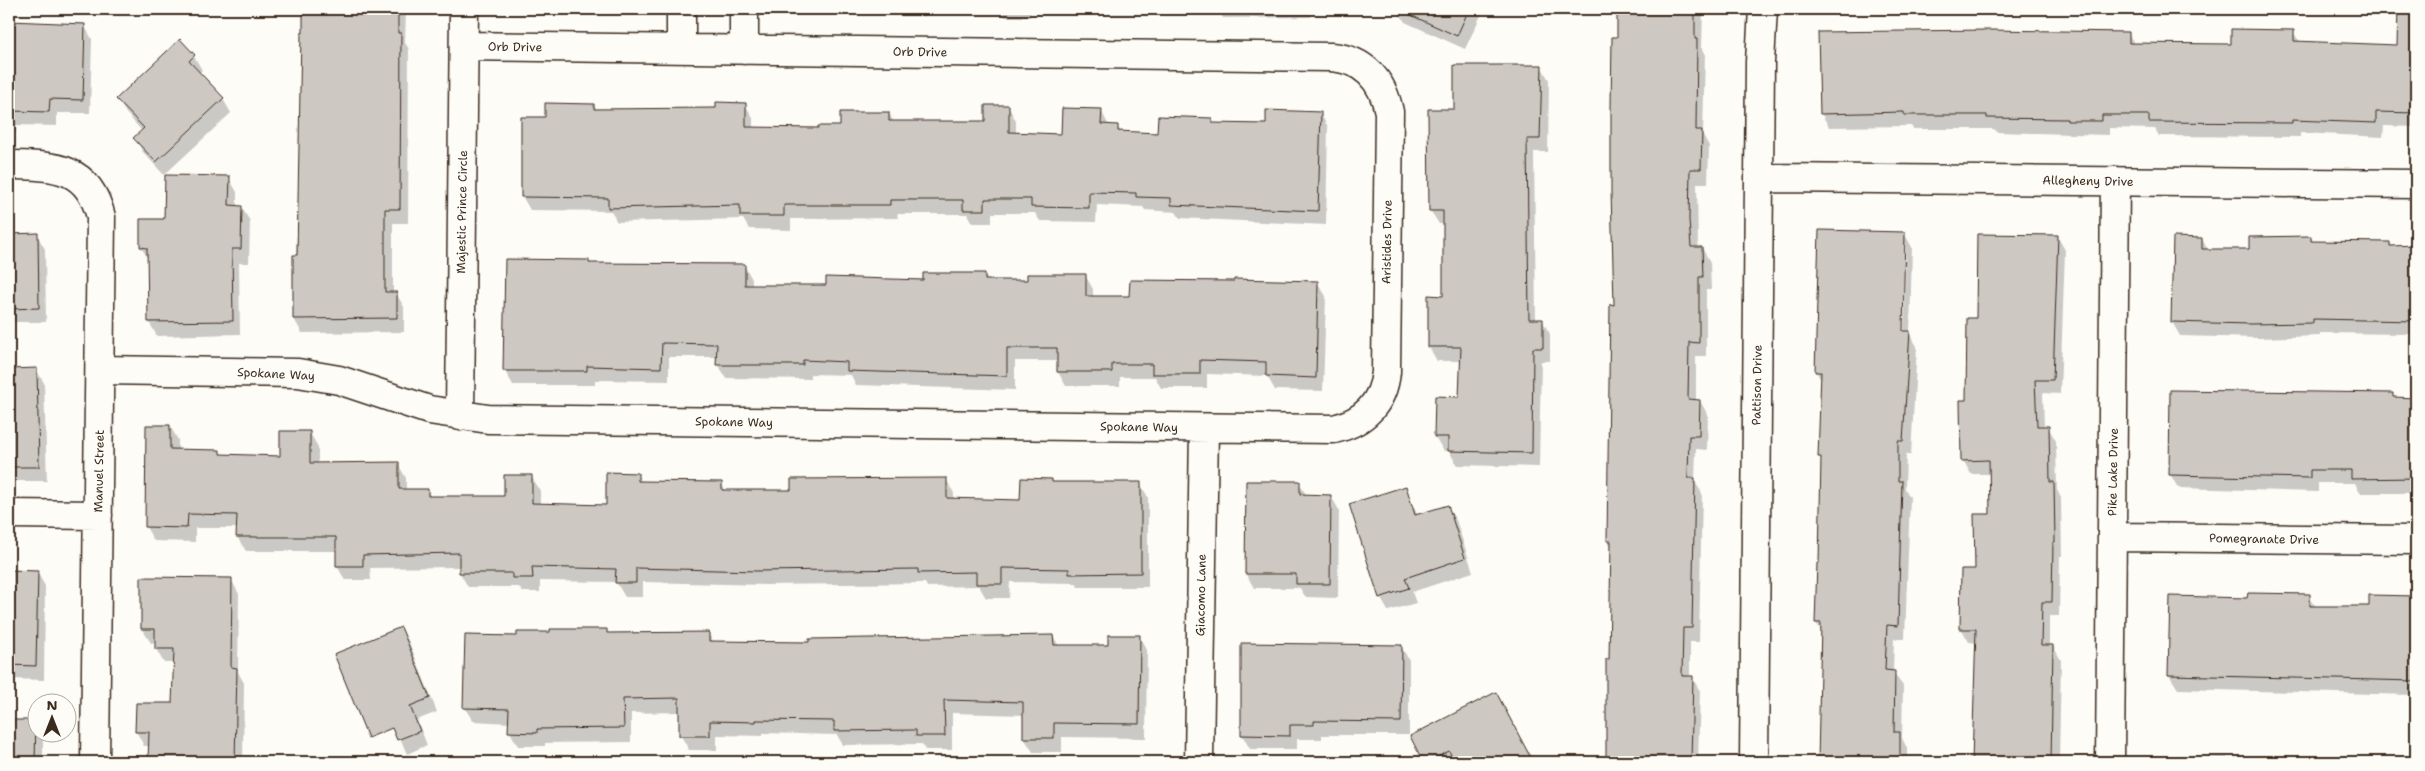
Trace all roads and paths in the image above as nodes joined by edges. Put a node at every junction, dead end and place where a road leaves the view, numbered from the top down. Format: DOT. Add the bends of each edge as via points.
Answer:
graph roads {
  1 [pos="464,9"];
  2 [pos="680,9"];
  3 [pos="744,9"];
  4 [pos="1763,9"];
  5 [pos="464,46"];
  6 [pos="680,49"];
  7 [pos="744,50"];
  8 [pos="1372,74"];
  9 [pos="9,165"];
  10 [pos="1759,178"];
  11 [pos="2115,181"];
  12 [pos="2416,184"];
  13 [pos="100,370"];
  14 [pos="1370,411"];
  15 [pos="460,416"];
  16 [pos="1204,428"];
  17 [pos="9,514"];
  18 [pos="98,515"];
  19 [pos="2112,537"];
  20 [pos="2416,540"];
  21 [pos="95,762"];
  22 [pos="1199,762"];
  23 [pos="1754,762"];
  24 [pos="2110,762"];
  1 -- 5 [label="street, Majestic Prince Circle"];
  2 -- 6 [label="street"];
  3 -- 7 [label="street"];
  4 -- 10 [label="street, Pattison Drive"];
  5 -- 6 [label="street, Orb Drive"];
  5 -- 15 [label="street, Majestic Prince Circle"];
  6 -- 7 [label="street, Orb Drive"];
  7 -- 8 [label="street, Orb Drive" via="1331,57 1352,61"];
  8 -- 14 [label="street, Aristides Drive" via="1384,92 1389,112 1386,372 1382,393"];
  9 -- 13 [label="street, Manuel Street" via="58,167 68,171 86,184 98,202 101,217"];
  10 -- 11 [label="street, Allegheny Drive"];
  10 -- 23 [label="street, Pattison Drive"];
  11 -- 12 [label="street, Allegheny Drive"];
  11 -- 19 [label="street, Pike Lake Drive"];
  13 -- 15 [label="street, Spokane Way" via="298,373 339,380 414,406"];
  13 -- 18 [label="street, Manuel Street"];
  14 -- 16 [label="street, Spokane Way" via="1352,424 1334,429"];
  15 -- 16 [label="street, Spokane Way" via="488,419"];
  16 -- 22 [label="street, Giacomo Lane"];
  17 -- 18 [label="street"];
  18 -- 21 [label="street, Manuel Street"];
  19 -- 20 [label="street, Pomegranate Drive"];
  19 -- 24 [label="street, Pike Lake Drive"];
}
